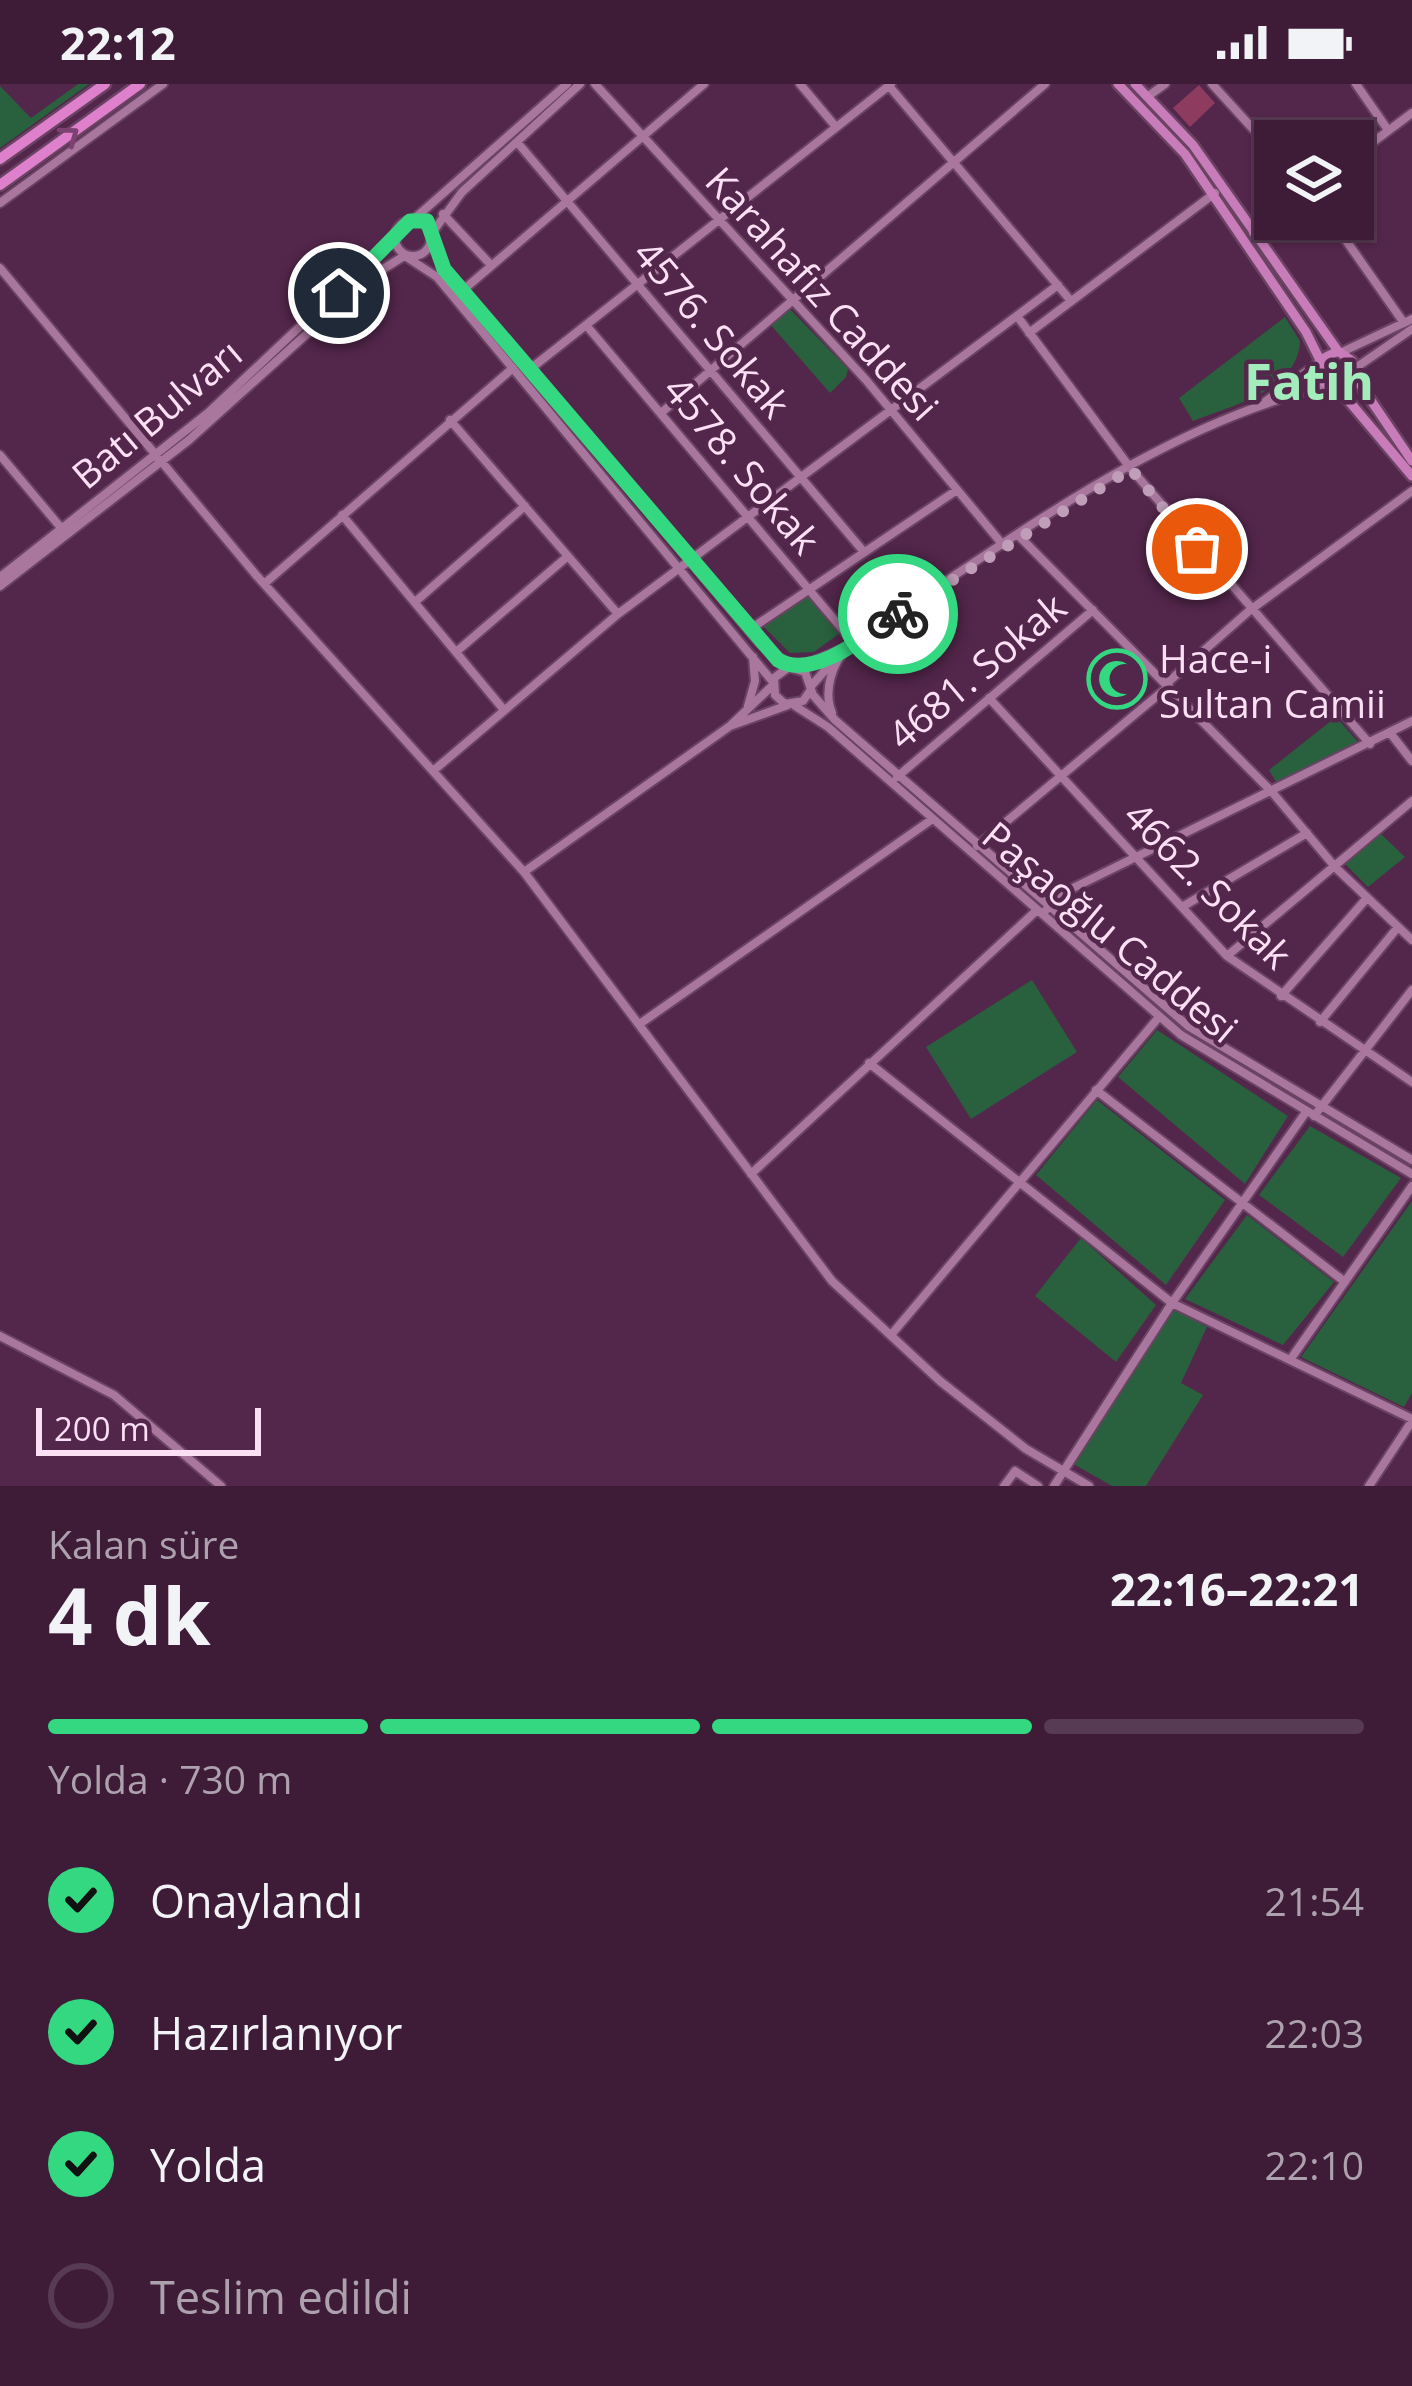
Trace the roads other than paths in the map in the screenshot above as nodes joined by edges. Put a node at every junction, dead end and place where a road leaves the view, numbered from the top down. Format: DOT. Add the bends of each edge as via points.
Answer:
graph roads {
  1 [pos="105,84"];
  2 [pos="140,84"];
  3 [pos="164,84"];
  4 [pos="566,84"];
  5 [pos="580,84"];
  6 [pos="595,84"];
  7 [pos="704,84"];
  8 [pos="800,84"];
  9 [pos="1045,84"];
  10 [pos="1118,84"];
  11 [pos="1135,84"];
  12 [pos="1165,84"];
  13 [pos="1212,84"];
  14 [pos="1357,84"];
  15 [pos="890,85"];
  16 [pos="1148,97"];
  17 [pos="1412,112"];
  18 [pos="836,127"];
  19 [pos="1254,130"];
  20 [pos="1388,130"];
  21 [pos="641,136"];
  22 [pos="1374,141"];
  23 [pos="517,142"];
  24 [pos="0,159"];
  25 [pos="956,165"];
  26 [pos="0,185"];
  27 [pos="1217,191"];
  28 [pos="566,199"];
  29 [pos="0,203"];
  30 [pos="443,214"];
  31 [pos="414,219"];
  32 [pos="716,221"];
  33 [pos="1253,233"];
  34 [pos="431,235"];
  35 [pos="396,236"];
  36 [pos="1347,240"];
  37 [pos="406,257"];
  38 [pos="491,266"];
  39 [pos="0,268"];
  40 [pos="637,284"];
  41 [pos="1058,285"];
  42 [pos="463,291"];
  43 [pos="792,301"];
  44 [pos="1071,301"];
  45 [pos="1017,316"];
  46 [pos="1410,324"];
  47 [pos="586,325"];
  48 [pos="1029,333"];
  49 [pos="1340,351"];
  50 [pos="1319,362"];
  51 [pos="513,368"];
  52 [pos="529,370"];
  53 [pos="710,370"];
  54 [pos="1353,372"];
  55 [pos="1332,386"];
  56 [pos="1262,403"];
  57 [pos="891,411"];
  58 [pos="661,413"];
  59 [pos="450,420"];
  60 [pos="0,455"];
  61 [pos="160,458"];
  62 [pos="1412,461"];
  63 [pos="1131,469"];
  64 [pos="1412,476"];
  65 [pos="802,478"];
  66 [pos="957,490"];
  67 [pos="1412,491"];
  68 [pos="525,506"];
  69 [pos="342,515"];
  70 [pos="749,518"];
  71 [pos="62,529"];
  72 [pos="1018,535"];
  73 [pos="1003,545"];
  74 [pos="864,553"];
  75 [pos="568,556"];
  76 [pos="687,565"];
  77 [pos="0,577"];
  78 [pos="264,584"];
  79 [pos="0,586"];
  80 [pos="809,590"];
  81 [pos="415,602"];
  82 [pos="1094,610"];
  83 [pos="1249,610"];
  84 [pos="618,614"];
  85 [pos="749,630"];
  86 [pos="851,645"];
  87 [pos="751,650"];
  88 [pos="456,652"];
  89 [pos="794,667"];
  90 [pos="773,683"];
  91 [pos="1168,684"];
  92 [pos="811,688"];
  93 [pos="989,698"];
  94 [pos="791,705"];
  95 [pos="504,710"];
  96 [pos="744,712"];
  97 [pos="835,720"];
  98 [pos="1412,721"];
  99 [pos="730,726"];
  100 [pos="1391,734"];
  101 [pos="1370,744"];
  102 [pos="1412,761"];
  103 [pos="433,771"];
  104 [pos="896,777"];
  105 [pos="1060,777"];
  106 [pos="1272,792"];
  107 [pos="1412,801"];
  108 [pos="931,820"];
  109 [pos="1307,833"];
  110 [pos="976,846"];
  111 [pos="1137,857"];
  112 [pos="1334,866"];
  113 [pos="524,872"];
  114 [pos="1367,898"];
  115 [pos="1182,907"];
  116 [pos="1042,911"];
  117 [pos="1398,927"];
  118 [pos="1412,940"];
  119 [pos="1227,956"];
  120 [pos="1412,990"];
  121 [pos="1281,996"];
  122 [pos="1160,1017"];
  123 [pos="1320,1022"];
  124 [pos="641,1023"];
  125 [pos="1365,1052"];
  126 [pos="869,1063"];
  127 [pos="1412,1082"];
  128 [pos="1096,1090"];
  129 [pos="1322,1108"];
  130 [pos="1310,1114"];
  131 [pos="1412,1160"];
  132 [pos="751,1174"];
  133 [pos="1412,1174"];
  134 [pos="1021,1180"];
  135 [pos="1412,1186"];
  136 [pos="1243,1203"];
  137 [pos="1345,1282"];
  138 [pos="1172,1303"];
  139 [pos="891,1335"];
  140 [pos="0,1336"];
  141 [pos="1290,1360"];
  142 [pos="1412,1420"];
  143 [pos="1060,1469"];
  144 [pos="1374,1483"];
  145 [pos="221,1486"];
  146 [pos="1004,1486"];
  147 [pos="1038,1486"];
  148 [pos="1054,1486"];
  149 [pos="1089,1486"];
  1 -- 24 [label="highway"];
  26 -- 2 [label="highway, one-way"];
  3 -- 29 [label="street"];
  4 -- 31 [label="street"];
  5 -- 23 [label="street"];
  6 -- 21 [label="street, Karahafız Caddesi"];
  7 -- 21 [label="street"];
  8 -- 18 [label="street"];
  9 -- 25 [label="street"];
  10 -- 27 [label="main road"];
  11 -- 16 [label="main road"];
  12 -- 16 [label="street"];
  13 -- 19 [label="street"];
  14 -- 20 [label="street"];
  15 -- 18 [label="street"];
  15 -- 25 [label="street"];
  16 -- 27 [label="main road" via="1187,137"];
  17 -- 20 [label="street"];
  18 -- 32 [label="street"];
  20 -- 22 [label="street"];
  21 -- 28 [label="street"];
  21 -- 32 [label="street, Karahafız Caddesi"];
  23 -- 28 [label="street, 4576. Sokak"];
  23 -- 30 [label="street"];
  25 -- 41 [label="street"];
  25 -- 43 [label="street"];
  27 -- 33 [label="main road"];
  27 -- 44 [label="street"];
  27 -- 50 [label="main road"];
  28 -- 38 [label="street"];
  28 -- 40 [label="street, 4576. Sokak"];
  30 -- 34 [label="street"];
  30 -- 38 [label="street"];
  31 -- 34 [label="street" via="427,221"];
  31 -- 35 [label="street"];
  32 -- 40 [label="street"];
  32 -- 43 [label="street, Karahafız Caddesi"];
  33 -- 49 [label="main road"];
  34 -- 37 [label="street" via="421,253"];
  34 -- 42 [label="street" via="440,263"];
  35 -- 37 [label="street"];
  35 -- 61 [label="street, Batı Bulvarı"];
  36 -- 46 [label="street"];
  37 -- 51 [label="street" via="432,273"];
  37 -- 61 [label="street, Batı Bulvarı" via="355,290"];
  38 -- 42 [label="street"];
  39 -- 61 [label="street"];
  40 -- 47 [label="street"];
  40 -- 53 [label="street, 4576. Sokak"];
  41 -- 44 [label="street"];
  41 -- 45 [label="street"];
  42 -- 52 [label="street"];
  43 -- 53 [label="street"];
  43 -- 57 [label="street, Karahafız Caddesi"];
  44 -- 48 [label="street"];
  45 -- 48 [label="street"];
  45 -- 57 [label="street"];
  46 -- 49 [label="street"];
  46 -- 54 [label="street"];
  47 -- 52 [label="street"];
  47 -- 58 [label="street, 4578. Sokak"];
  48 -- 63 [label="street"];
  49 -- 50 [label="main road"];
  49 -- 54 [label="main road"];
  50 -- 55 [label="main road" via="1319,376"];
  50 -- 56 [label="street"];
  51 -- 59 [label="street"];
  51 -- 76 [label="street"];
  52 -- 76 [label="street"];
  53 -- 58 [label="street"];
  53 -- 65 [label="street, 4576. Sokak"];
  54 -- 55 [label="main road"];
  54 -- 62 [label="main road"];
  55 -- 56 [label="street"];
  55 -- 64 [label="main road"];
  56 -- 63 [label="street"];
  57 -- 65 [label="street"];
  57 -- 66 [label="street, Karahafız Caddesi"];
  58 -- 70 [label="street, 4578. Sokak"];
  59 -- 68 [label="street"];
  59 -- 69 [label="street"];
  60 -- 71 [label="street"];
  61 -- 71 [label="street, Batı Bulvarı"];
  61 -- 78 [label="street"];
  61 -- 79 [label="street, Batı Bulvarı"];
  63 -- 72 [label="street"];
  63 -- 83 [label="street"];
  65 -- 70 [label="street"];
  65 -- 74 [label="street, 4576. Sokak"];
  66 -- 73 [label="street, Karahafız Caddesi"];
  66 -- 74 [label="street"];
  67 -- 83 [label="street"];
  68 -- 75 [label="street"];
  68 -- 81 [label="street"];
  69 -- 78 [label="street"];
  69 -- 81 [label="street"];
  70 -- 76 [label="street"];
  70 -- 80 [label="street, 4578. Sokak"];
  71 -- 77 [label="street, Batı Bulvarı"];
  72 -- 73 [label="street"];
  72 -- 82 [label="street"];
  73 -- 86 [label="street"];
  74 -- 80 [label="street"];
  75 -- 84 [label="street"];
  75 -- 88 [label="street"];
  76 -- 84 [label="street"];
  76 -- 85 [label="street"];
  76 -- 87 [label="street"];
  78 -- 103 [label="street"];
  80 -- 85 [label="street"];
  80 -- 86 [label="street, 4578. Sokak"];
  81 -- 88 [label="street"];
  82 -- 91 [label="street"];
  82 -- 93 [label="street, 4681. Sokak"];
  83 -- 91 [label="street"];
  83 -- 101 [label="street"];
  84 -- 95 [label="street"];
  85 -- 89 [label="street"];
  86 -- 89 [label="street"];
  86 -- 92 [label="street"];
  86 -- 97 [label="street" via="829,683"];
  87 -- 90 [label="street"];
  87 -- 96 [label="street" via="755,681"];
  88 -- 95 [label="street"];
  89 -- 90 [label="street"];
  89 -- 92 [label="street, Paşaoğlu Caddesi"];
  90 -- 94 [label="street, Paşaoğlu Caddesi" via="775,695"];
  90 -- 96 [label="street"];
  91 -- 105 [label="street"];
  91 -- 106 [label="street"];
  92 -- 94 [label="street"];
  92 -- 97 [label="street, Paşaoğlu Caddesi"];
  93 -- 104 [label="street, 4681. Sokak"];
  93 -- 105 [label="street, 4662. Sokak"];
  94 -- 99 [label="street"];
  94 -- 108 [label="street, Paşaoğlu Caddesi" via="828,727"];
  95 -- 103 [label="street"];
  96 -- 99 [label="street"];
  97 -- 104 [label="street, Paşaoğlu Caddesi"];
  98 -- 100 [label="street"];
  99 -- 113 [label="street"];
  100 -- 101 [label="street"];
  100 -- 102 [label="street"];
  101 -- 106 [label="street"];
  103 -- 113 [label="street"];
  104 -- 110 [label="street, Paşaoğlu Caddesi"];
  105 -- 110 [label="street"];
  105 -- 111 [label="street, 4662. Sokak"];
  106 -- 109 [label="street"];
  106 -- 111 [label="street"];
  107 -- 112 [label="street"];
  108 -- 116 [label="street, Paşaoğlu Caddesi"];
  108 -- 124 [label="street"];
  109 -- 112 [label="street"];
  109 -- 115 [label="street"];
  110 -- 116 [label="street, Paşaoğlu Caddesi"];
  111 -- 115 [label="street, 4662. Sokak"];
  111 -- 116 [label="street"];
  112 -- 114 [label="street"];
  112 -- 119 [label="street"];
  113 -- 124 [label="street"];
  114 -- 117 [label="street"];
  114 -- 121 [label="street"];
  115 -- 119 [label="street, 4662. Sokak"];
  116 -- 122 [label="street, Paşaoğlu Caddesi"];
  116 -- 126 [label="street"];
  116 -- 129 [label="street, Paşaoğlu Caddesi" via="1206,1040"];
  117 -- 118 [label="street"];
  117 -- 123 [label="street"];
  119 -- 121 [label="street, 4662. Sokak"];
  120 -- 125 [label="street"];
  121 -- 123 [label="street, 4662. Sokak"];
  122 -- 128 [label="street"];
  122 -- 130 [label="street, Paşaoğlu Caddesi"];
  123 -- 125 [label="street, 4662. Sokak"];
  124 -- 132 [label="street"];
  125 -- 127 [label="street, 4662. Sokak"];
  125 -- 129 [label="street"];
  126 -- 132 [label="street"];
  126 -- 134 [label="street"];
  128 -- 134 [label="street"];
  128 -- 136 [label="street"];
  129 -- 130 [label="street"];
  129 -- 131 [label="street, Paşaoğlu Caddesi"];
  130 -- 133 [label="street, Paşaoğlu Caddesi"];
  130 -- 136 [label="street"];
  132 -- 139 [label="street" via="832,1281"];
  134 -- 138 [label="street"];
  134 -- 139 [label="street"];
  135 -- 137 [label="street"];
  136 -- 137 [label="street"];
  136 -- 138 [label="street"];
  137 -- 141 [label="street"];
  138 -- 141 [label="street"];
  138 -- 143 [label="street"];
  139 -- 143 [label="street"];
  140 -- 145 [label="street" via="114,1395"];
  141 -- 142 [label="street"];
  142 -- 144 [label="street"];
  143 -- 148 [label="street"];
  143 -- 149 [label="street"];
  146 -- 147 [label="street" via="1015,1471"];
}
